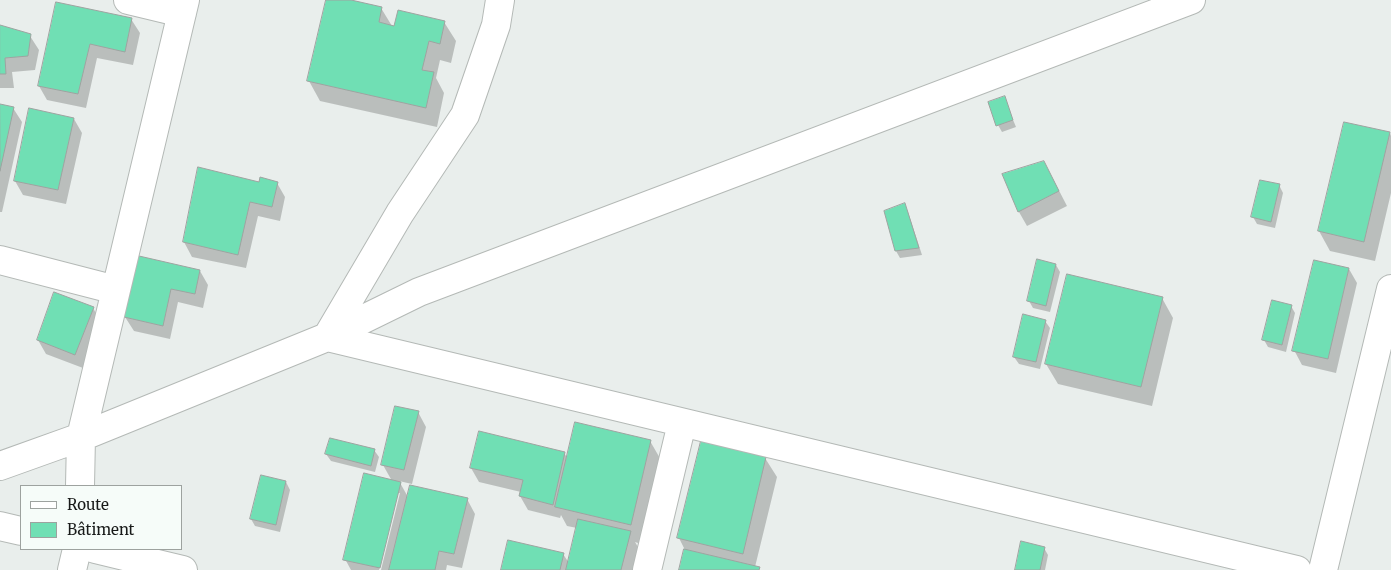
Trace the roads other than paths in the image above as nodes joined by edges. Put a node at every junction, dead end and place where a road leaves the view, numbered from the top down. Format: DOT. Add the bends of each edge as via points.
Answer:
graph roads {
  1 [pos="128,0"];
  2 [pos="500,0"];
  3 [pos="1191,0"];
  4 [pos="183,7"];
  5 [pos="0,260"];
  6 [pos="116,290"];
  7 [pos="1390,296"];
  8 [pos="327,337"];
  9 [pos="682,423"];
  10 [pos="81,437"];
  11 [pos="0,466"];
  12 [pos="80,485"];
  13 [pos="0,526"];
  14 [pos="20,531"];
  15 [pos="77,550"];
  16 [pos="99,550"];
  17 [pos="72,570"];
  18 [pos="183,570"];
  19 [pos="647,570"];
  20 [pos="1297,570"];
  21 [pos="1323,570"];
  1 -- 4 [label="street"];
  2 -- 8 [label="street" via="496,25 465,114 400,213"];
  3 -- 8 [label="street" via="419,292"];
  4 -- 6 [label="street"];
  5 -- 6 [label="street"];
  6 -- 10 [label="street"];
  7 -- 21 [label="street"];
  8 -- 9 [label="street"];
  8 -- 10 [label="street"];
  9 -- 19 [label="street"];
  9 -- 20 [label="street"];
  10 -- 11 [label="street"];
  10 -- 12 [label="street"];
  13 -- 14 [label="street"];
  15 -- 17 [label="street"];
  16 -- 18 [label="street"];
}
